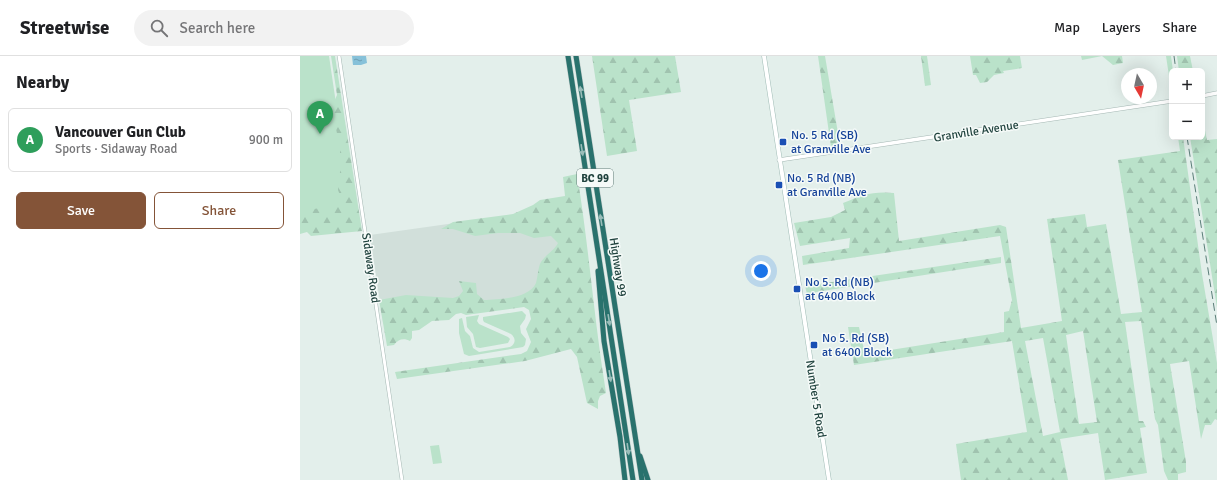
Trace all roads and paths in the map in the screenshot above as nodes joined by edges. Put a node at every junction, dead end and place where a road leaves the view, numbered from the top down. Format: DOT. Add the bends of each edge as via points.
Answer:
graph roads {
  1 [pos="339,56"];
  2 [pos="568,56"];
  3 [pos="576,56"];
  4 [pos="764,56"];
  5 [pos="1217,94"];
  6 [pos="1205,96"];
  7 [pos="1169,101"];
  8 [pos="779,160"];
  9 [pos="598,254"];
  10 [pos="637,448"];
  11 [pos="402,480"];
  12 [pos="625,480"];
  13 [pos="633,480"];
  14 [pos="642,480"];
  15 [pos="648,480"];
  16 [pos="829,480"];
  1 -- 11 [label="street, Sidaway Road"];
  2 -- 9 [label="highway, Highway 99 / BC 99, one-way"];
  10 -- 3 [label="highway, Highway 99 / BC 99, one-way"];
  4 -- 8 [label="main road, Number 5 Road"];
  5 -- 6 [label="street"];
  7 -- 8 [label="street, Granville Avenue"];
  8 -- 16 [label="main road, Number 5 Road"];
  9 -- 12 [label="highway, one-way" via="604,341"];
  9 -- 13 [label="highway, Highway 99 / BC 99, one-way"];
  10 -- 14 [label="highway, Highway 99 / BC 99"];
  10 -- 15 [label="highway"];
}
